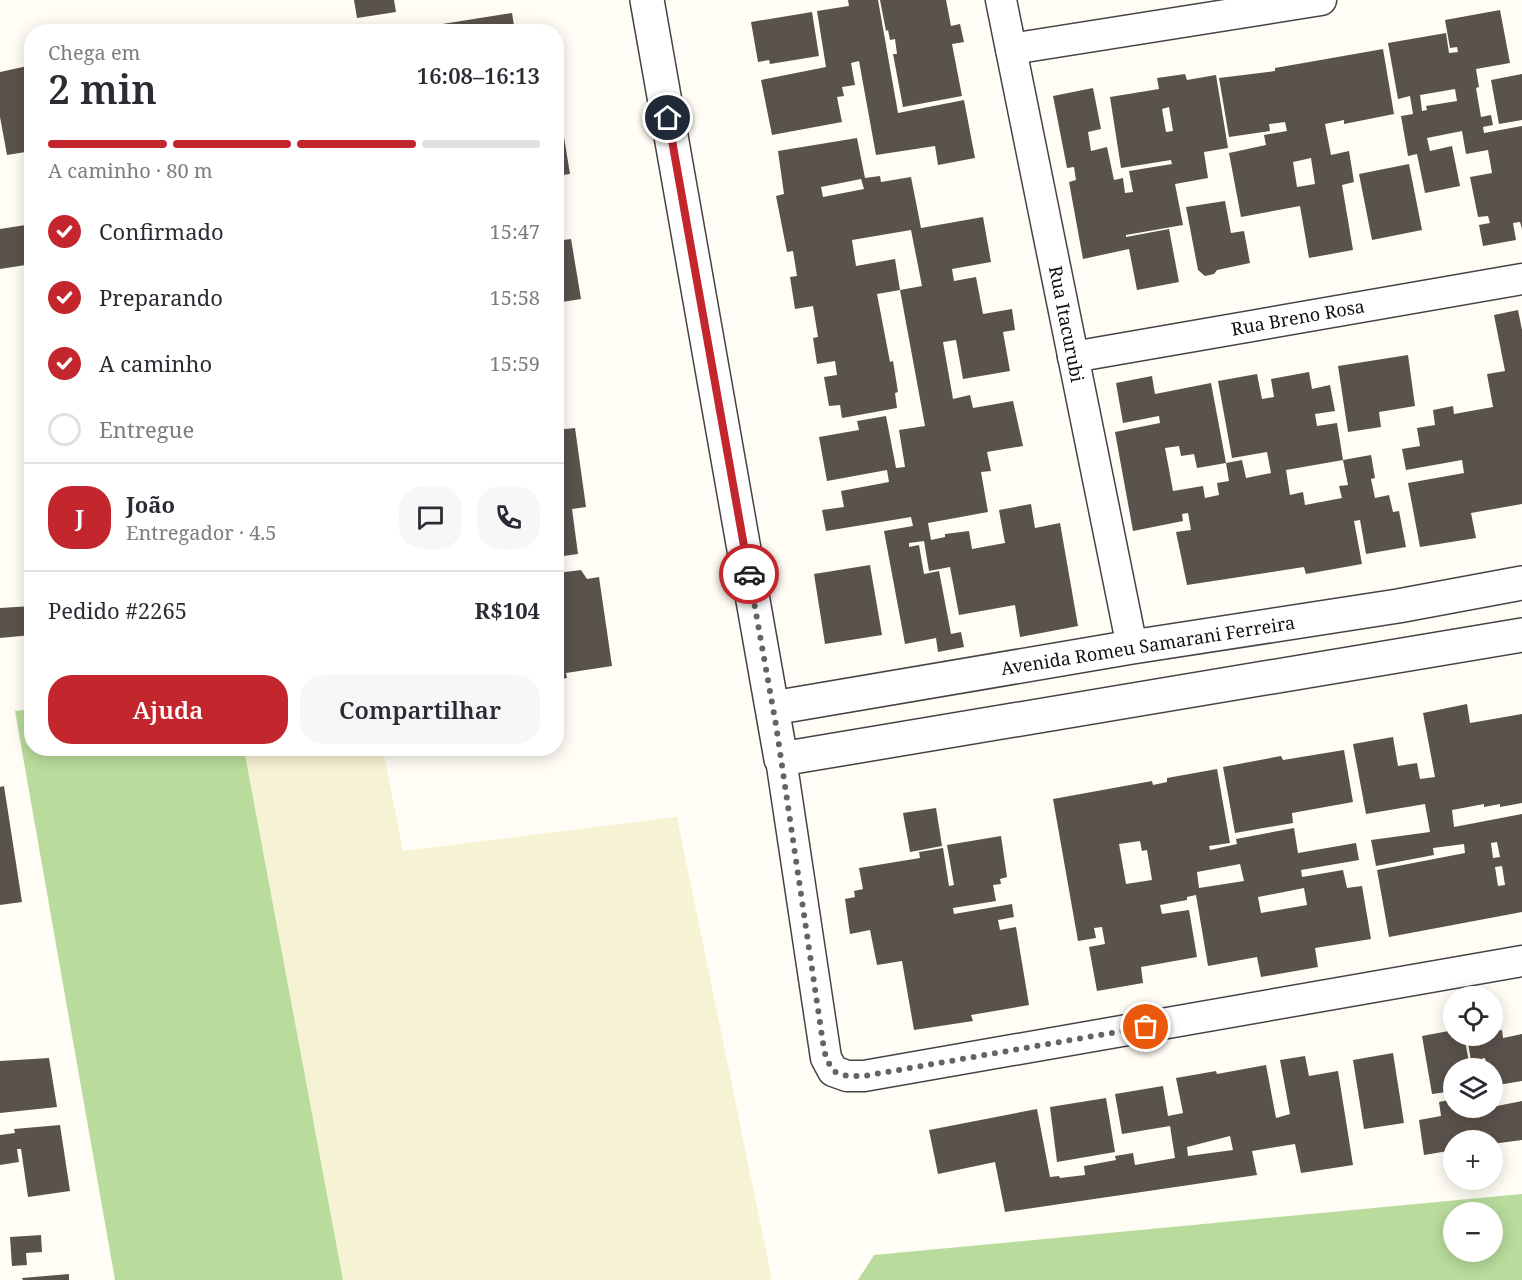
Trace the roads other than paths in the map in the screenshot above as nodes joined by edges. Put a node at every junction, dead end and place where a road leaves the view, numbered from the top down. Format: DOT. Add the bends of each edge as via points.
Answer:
graph roads {
  1 [pos="647,0"];
  2 [pos="1001,0"];
  3 [pos="1321,0"];
  4 [pos="1011,49"];
  5 [pos="1522,279"];
  6 [pos="1073,357"];
  7 [pos="1522,583"];
  8 [pos="1398,606"];
  9 [pos="1522,635"];
  10 [pos="1132,647"];
  11 [pos="1405,655"];
  12 [pos="773,708"];
  13 [pos="781,759"];
  14 [pos="1522,961"];
  1 -- 12 [label="street"];
  2 -- 4 [label="street, Rua Itacurubi"];
  3 -- 4 [label="street"];
  4 -- 6 [label="street, Rua Itacurubi"];
  5 -- 6 [label="street, Rua Breno Rosa"];
  6 -- 10 [label="street, Rua Itacurubi"];
  7 -- 8 [label="street, Avenida Romeu Samarani Ferreira"];
  8 -- 10 [label="street, Avenida Romeu Samarani Ferreira"];
  8 -- 11 [label="street"];
  9 -- 11 [label="street"];
  10 -- 12 [label="street, Avenida Romeu Samarani Ferreira"];
  11 -- 13 [label="street"];
  12 -- 13 [label="street"];
  13 -- 14 [label="street" via="826,1058 833,1071 847,1076"];
}
